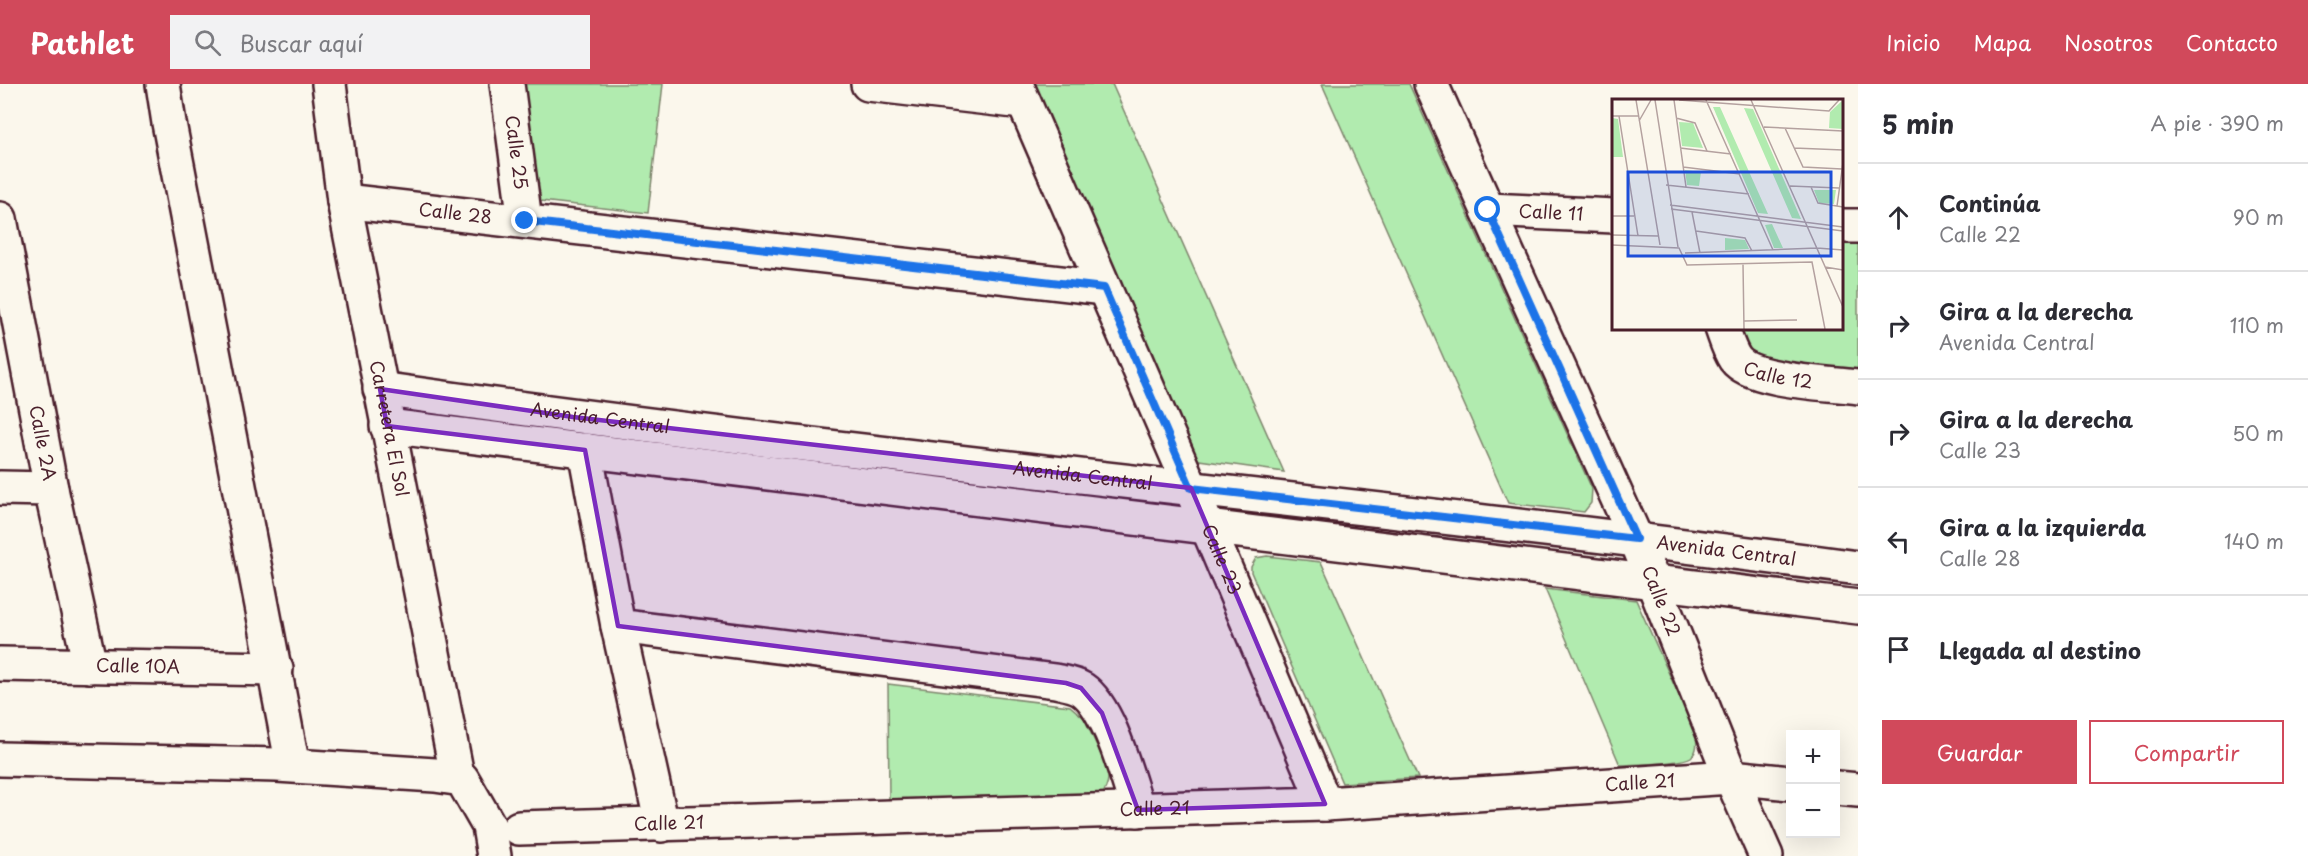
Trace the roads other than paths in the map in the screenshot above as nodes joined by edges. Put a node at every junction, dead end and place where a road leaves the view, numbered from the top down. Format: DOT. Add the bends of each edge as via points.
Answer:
graph roads {
  1 [pos="163,84"];
  2 [pos="329,84"];
  3 [pos="507,84"];
  4 [pos="868,84"];
  5 [pos="1431,84"];
  6 [pos="1019,93"];
  7 [pos="344,201"];
  8 [pos="1488,210"];
  9 [pos="1612,216"];
  10 [pos="0,219"];
  11 [pos="525,221"];
  12 [pos="1104,288"];
  13 [pos="1723,330"];
  14 [pos="1858,387"];
  15 [pos="380,389"];
  16 [pos="387,426"];
  17 [pos="585,450"];
  18 [pos="0,488"];
  19 [pos="1191,488"];
  20 [pos="51,489"];
  21 [pos="1208,527"];
  22 [pos="1636,539"];
  23 [pos="1858,568"];
  24 [pos="1653,582"];
  25 [pos="1858,607"];
  26 [pos="618,626"];
  27 [pos="0,664"];
  28 [pos="90,666"];
  29 [pos="276,669"];
  30 [pos="291,756"];
  31 [pos="0,759"];
  32 [pos="456,770"];
  33 [pos="1731,777"];
  34 [pos="1786,782"];
  35 [pos="1840,788"];
  36 [pos="1858,790"];
  37 [pos="1325,804"];
  38 [pos="1138,810"];
  39 [pos="662,825"];
  40 [pos="519,828"];
  41 [pos="494,856"];
  42 [pos="1766,856"];
  1 -- 29 [label="street"];
  2 -- 7 [label="street, Carretera El Sol"];
  3 -- 11 [label="street, Calle 25"];
  4 -- 6 [label="street"];
  5 -- 8 [label="street, Calle 22"];
  6 -- 12 [label="street, Calle 23"];
  7 -- 11 [label="street, Calle 28"];
  7 -- 15 [label="street, Carretera El Sol"];
  8 -- 9 [label="street, Calle 11"];
  8 -- 22 [label="street, Calle 22"];
  10 -- 20 [label="street, Calle 2A"];
  11 -- 12 [label="street, Calle 28"];
  12 -- 19 [label="street, Calle 23"];
  13 -- 14 [label="street, Calle 12" via="1736,360 1752,372"];
  15 -- 16 [label="street, Carretera El Sol"];
  15 -- 19 [label="street, Avenida Central" via="573,417"];
  16 -- 17 [label="street, Avenida Central"];
  16 -- 32 [label="street, Carretera El Sol"];
  17 -- 21 [label="street, Avenida Central"];
  17 -- 26 [label="street"];
  18 -- 20 [label="street"];
  19 -- 21 [label="street, Calle 23"];
  19 -- 22 [label="street, Avenida Central"];
  20 -- 28 [label="street, Calle 2A"];
  21 -- 24 [label="street, Avenida Central"];
  21 -- 37 [label="street, Calle 23"];
  22 -- 23 [label="street, Avenida Central"];
  22 -- 24 [label="street, Calle 22"];
  24 -- 25 [label="street, Avenida Central"];
  24 -- 33 [label="street, Calle 22"];
  26 -- 38 [label="street" via="1074,686 1089,696 1102,713"];
  26 -- 39 [label="street"];
  27 -- 28 [label="street, Calle 10A"];
  28 -- 29 [label="street, Calle 10A"];
  29 -- 30 [label="street"];
  31 -- 41 [label="street" via="277,765 462,779 489,826"];
  33 -- 34 [label="street, Calle 21"];
  33 -- 37 [label="street, Calle 21"];
  33 -- 42 [label="street, Calle 22"];
  35 -- 36 [label="street"];
  37 -- 38 [label="street, Calle 21"];
  38 -- 39 [label="street, Calle 21"];
  39 -- 40 [label="street, Calle 21"];
}
